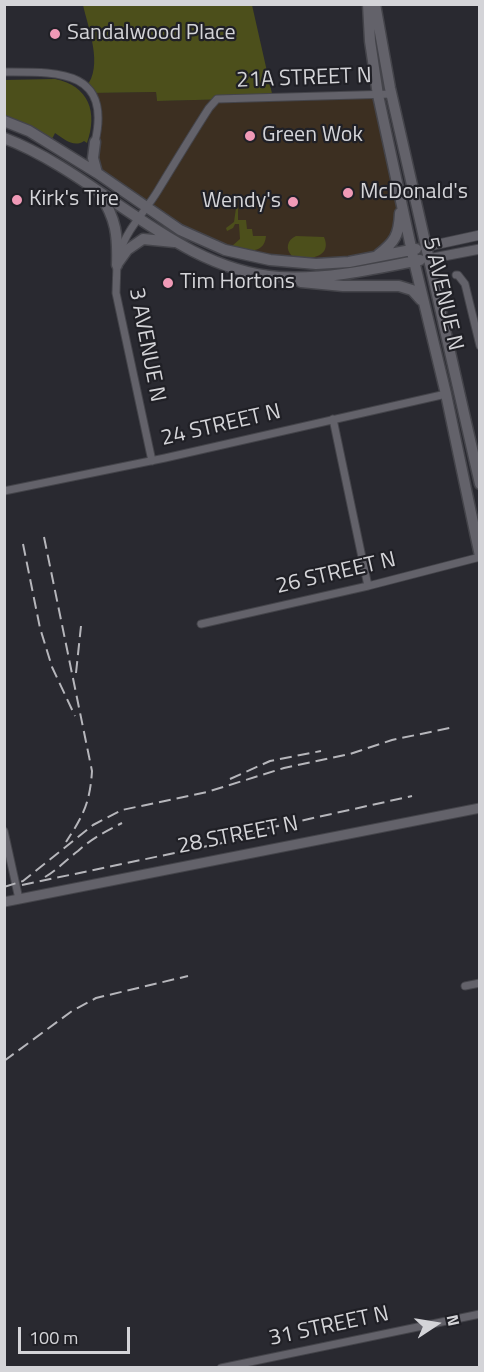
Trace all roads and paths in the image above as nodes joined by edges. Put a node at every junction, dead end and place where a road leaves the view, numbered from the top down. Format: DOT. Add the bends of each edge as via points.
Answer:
graph roads {
  1 [pos="368,4"];
  2 [pos="375,4"];
  3 [pos="4,72"];
  4 [pos="392,94"];
  5 [pos="378,95"];
  6 [pos="217,99"];
  7 [pos="4,122"];
  8 [pos="4,138"];
  9 [pos="95,142"];
  10 [pos="69,156"];
  11 [pos="97,173"];
  12 [pos="96,189"];
  13 [pos="400,198"];
  14 [pos="146,207"];
  15 [pos="137,217"];
  16 [pos="480,235"];
  17 [pos="179,243"];
  18 [pos="425,247"];
  19 [pos="480,249"];
  20 [pos="412,256"];
  21 [pos="374,258"];
  22 [pos="428,259"];
  23 [pos="117,265"];
  24 [pos="456,275"];
  25 [pos="278,277"];
  26 [pos="424,304"];
  27 [pos="480,346"];
  28 [pos="446,394"];
  29 [pos="333,419"];
  30 [pos="152,460"];
  31 [pos="480,484"];
  32 [pos="4,491"];
  33 [pos="480,557"];
  34 [pos="368,586"];
  35 [pos="201,624"];
  36 [pos="480,808"];
  37 [pos="4,831"];
  38 [pos="19,899"];
  39 [pos="4,902"];
  40 [pos="480,983"];
  41 [pos="465,986"];
  42 [pos="480,1314"];
  43 [pos="221,1368"];
  1 -- 5 [label="main road, 5 AVENUE N"];
  2 -- 4 [label="main road, 5 AVENUE N"];
  3 -- 9 [label="street" via="58,73 81,82 97,109"];
  4 -- 5 [label="street, 21A STREET N"];
  4 -- 18 [label="main road, 5 AVENUE N"];
  5 -- 6 [label="street, 21A STREET N"];
  5 -- 13 [label="main road, 5 AVENUE N"];
  6 -- 14 [label="street, 3 AVENUE N"];
  7 -- 10 [label="main road" via="29,131"];
  8 -- 12 [label="main road" via="76,174"];
  9 -- 10 [label="main road" via="86,151"];
  9 -- 11 [label="main road" via="93,158"];
  10 -- 11 [label="main road"];
  11 -- 14 [label="main road"];
  12 -- 15 [label="main road"];
  12 -- 23 [label="main road" via="116,225"];
  13 -- 20 [label="main road, 5 AVENUE N"];
  13 -- 21 [label="main road" via="394,243"];
  14 -- 15 [label="street, 3 AVENUE N"];
  14 -- 21 [label="main road" via="198,239 251,257 316,264"];
  15 -- 17 [label="main road"];
  15 -- 23 [label="street, 3 AVENUE N"];
  16 -- 18 [label="street"];
  17 -- 23 [label="main road" via="143,239 127,250"];
  17 -- 25 [label="main road" via="226,265"];
  18 -- 20 [label="main road"];
  18 -- 22 [label="main road, 5 AVENUE N"];
  19 -- 22 [label="street"];
  20 -- 21 [label="main road"];
  20 -- 22 [label="main road"];
  20 -- 25 [label="main road" via="315,276"];
  20 -- 26 [label="main road, 5 AVENUE N"];
  22 -- 31 [label="main road, 5 AVENUE N"];
  23 -- 30 [label="street, 3 AVENUE N" via="116,293"];
  24 -- 27 [label="street, 5 AVENUE N" via="465,284"];
  25 -- 26 [label="main road" via="317,284 399,285 412,290"];
  26 -- 28 [label="main road, 5 AVENUE N"];
  28 -- 29 [label="street, 24 STREET N"];
  28 -- 33 [label="main road, 5 AVENUE N"];
  29 -- 30 [label="street, 24 STREET N"];
  29 -- 34 [label="street"];
  30 -- 32 [label="street, 24 STREET N"];
  33 -- 34 [label="street, 26 STREET N"];
  34 -- 35 [label="street, 26 STREET N"];
  36 -- 38 [label="street, 28 STREET N"];
  37 -- 38 [label="street"];
  38 -- 39 [label="street, 28 STREET N"];
  40 -- 41 [label="street"];
  42 -- 43 [label="street, 31 STREET N"];
}
